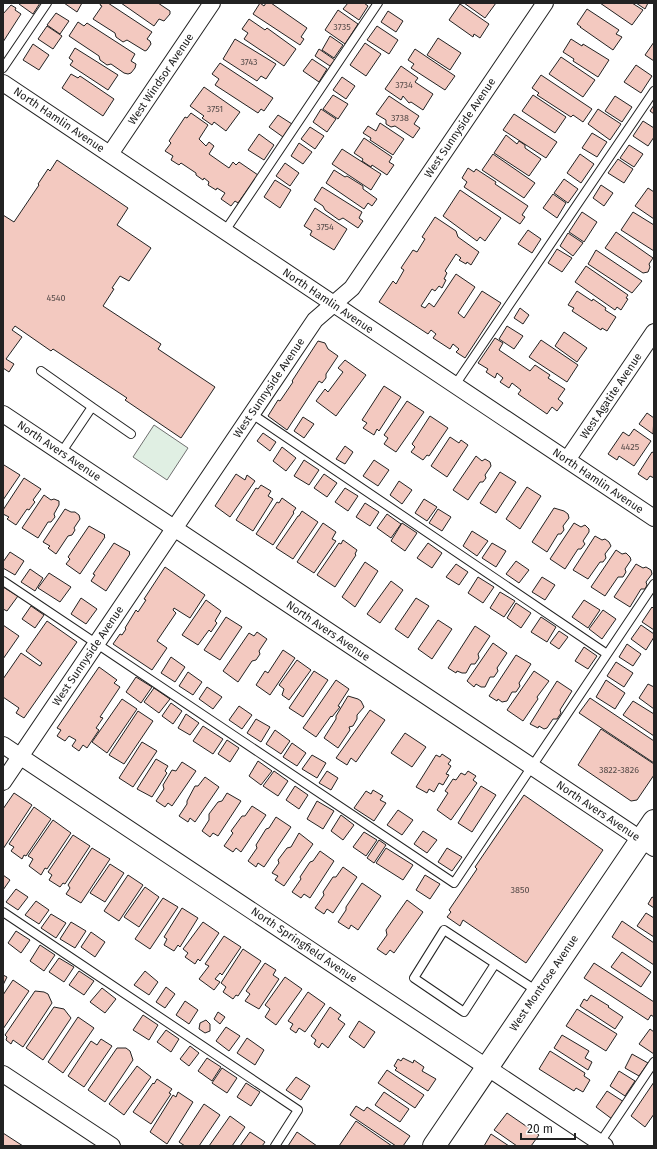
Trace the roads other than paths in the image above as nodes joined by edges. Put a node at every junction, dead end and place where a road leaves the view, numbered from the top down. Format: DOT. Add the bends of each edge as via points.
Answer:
graph roads {
  1 [pos="47,3"];
  2 [pos="212,3"];
  3 [pos="378,3"];
  4 [pos="545,3"];
  5 [pos="3,68"];
  6 [pos="3,83"];
  7 [pos="654,91"];
  8 [pos="110,154"];
  9 [pos="225,231"];
  10 [pos="334,304"];
  11 [pos="654,332"];
  12 [pos="41,371"];
  13 [pos="455,386"];
  14 [pos="92,407"];
  15 [pos="3,414"];
  16 [pos="252,414"];
  17 [pos="131,434"];
  18 [pos="61,453"];
  19 [pos="567,460"];
  20 [pos="654,518"];
  21 [pos="174,528"];
  22 [pos="3,581"];
  23 [pos="654,584"];
  24 [pos="96,643"];
  25 [pos="607,654"];
  26 [pos="3,745"];
  27 [pos="20,756"];
  28 [pos="532,767"];
  29 [pos="3,782"];
  30 [pos="654,821"];
  31 [pos="648,844"];
  32 [pos="3,912"];
  33 [pos="495,964"];
  34 [pos="538,992"];
  35 [pos="654,1062"];
  36 [pos="487,1067"];
  37 [pos="3,1074"];
  38 [pos="601,1145"];
  39 [pos="112,1146"];
  40 [pos="275,1146"];
  41 [pos="434,1146"];
  1 -- 5 [label="lane"];
  2 -- 8 [label="street, West Windsor Avenue"];
  3 -- 9 [label="lane"];
  4 -- 10 [label="street, West Sunnyside Avenue" via="352,288"];
  6 -- 8 [label="street, North Hamlin Avenue"];
  7 -- 13 [label="lane"];
  8 -- 9 [label="street, North Hamlin Avenue"];
  9 -- 10 [label="street, North Hamlin Avenue"];
  10 -- 13 [label="street, North Hamlin Avenue"];
  10 -- 16 [label="street, West Sunnyside Avenue" via="315,320"];
  11 -- 19 [label="street, West Agatite Avenue"];
  12 -- 14 [label="lane"];
  13 -- 19 [label="street, North Hamlin Avenue"];
  14 -- 17 [label="lane"];
  14 -- 18 [label="lane"];
  15 -- 18 [label="street, North Avers Avenue"];
  16 -- 21 [label="street, West Sunnyside Avenue"];
  16 -- 25 [label="lane"];
  18 -- 21 [label="street, North Avers Avenue"];
  19 -- 20 [label="street, North Hamlin Avenue"];
  21 -- 24 [label="street, West Sunnyside Avenue"];
  21 -- 28 [label="street, North Avers Avenue"];
  22 -- 24 [label="lane"];
  23 -- 25 [label="lane"];
  24 -- 27 [label="street, West Sunnyside Avenue"];
  24 -- 28 [label="lane" via="454,883"];
  25 -- 28 [label="lane"];
  26 -- 27 [label="street, North Springfield Avenue"];
  27 -- 29 [label="street, West Sunnyside Avenue"];
  27 -- 36 [label="street, North Springfield Avenue"];
  28 -- 31 [label="street, North Avers Avenue"];
  30 -- 31 [label="main road, West Montrose Avenue"];
  31 -- 34 [label="main road, West Montrose Avenue"];
  32 -- 40 [label="lane" via="298,1110"];
  33 -- 33 [label="lane" via="444,930 414,978 464,1012"];
  33 -- 34 [label="lane"];
  34 -- 36 [label="main road, West Montrose Avenue"];
  35 -- 38 [label="lane"];
  36 -- 38 [label="street, North Springfield Avenue"];
  36 -- 41 [label="main road, West Montrose Avenue"];
  37 -- 39 [label="street"];
}
